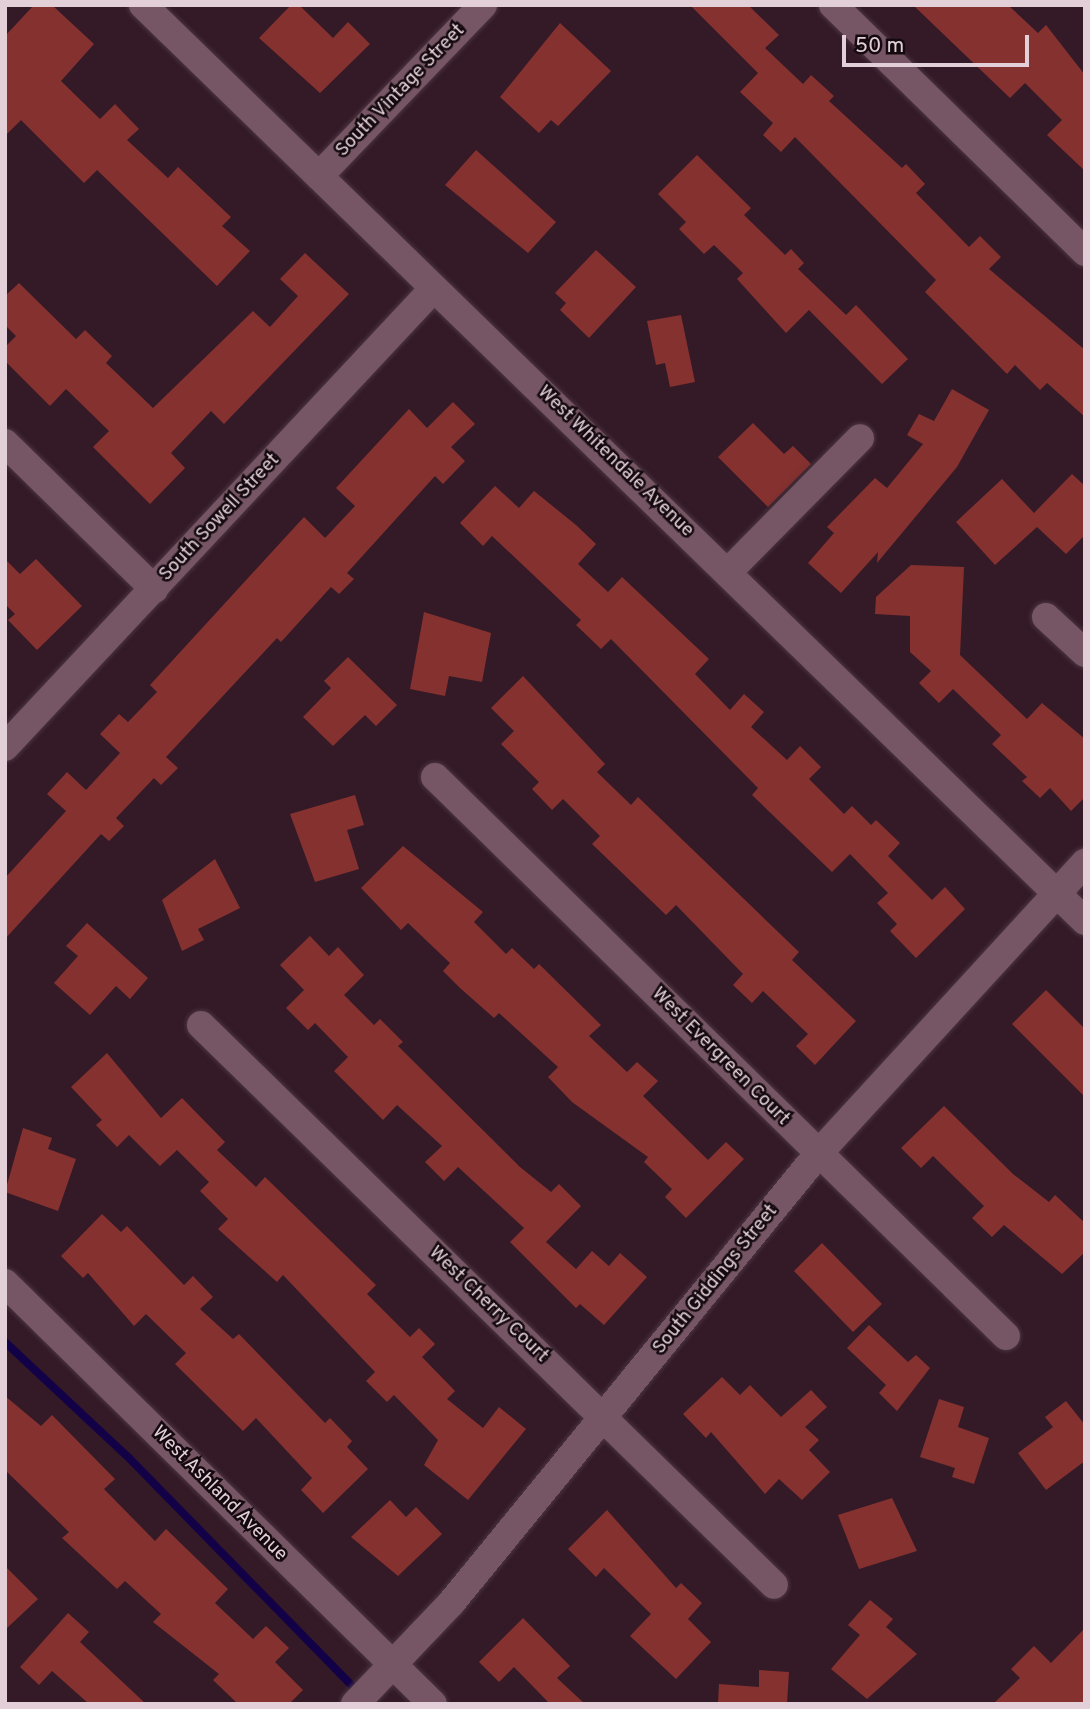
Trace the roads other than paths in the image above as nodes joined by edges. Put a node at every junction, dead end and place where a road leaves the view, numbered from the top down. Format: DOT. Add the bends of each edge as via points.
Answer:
graph roads {
  1 [pos="143,5"];
  2 [pos="483,5"];
  3 [pos="833,5"];
  4 [pos="319,176"];
  5 [pos="1085,252"];
  6 [pos="434,288"];
  7 [pos="860,438"];
  8 [pos="5,443"];
  9 [pos="728,572"];
  10 [pos="154,589"];
  11 [pos="1046,617"];
  12 [pos="1085,653"];
  13 [pos="5,747"];
  14 [pos="435,777"];
  15 [pos="1085,863"];
  16 [pos="1057,893"];
  17 [pos="1085,921"];
  18 [pos="201,1025"];
  19 [pos="818,1154"];
  20 [pos="5,1283"];
  21 [pos="1006,1336"];
  22 [pos="603,1418"];
  23 [pos="775,1585"];
  24 [pos="392,1664"];
  25 [pos="355,1704"];
  26 [pos="433,1704"];
  1 -- 4 [label="street, West Whitendale Avenue"];
  2 -- 4 [label="street, South Vintage Street"];
  3 -- 5 [label="street"];
  4 -- 6 [label="street, West Whitendale Avenue"];
  6 -- 9 [label="street, West Whitendale Avenue"];
  6 -- 10 [label="street, South Sowell Street"];
  7 -- 9 [label="street"];
  8 -- 10 [label="street"];
  9 -- 16 [label="street, West Whitendale Avenue"];
  10 -- 13 [label="street, South Sowell Street"];
  11 -- 12 [label="street"];
  14 -- 19 [label="street, West Evergreen Court"];
  15 -- 16 [label="street, South Giddings Street"];
  16 -- 17 [label="street, West Whitendale Avenue"];
  16 -- 19 [label="street, South Giddings Street"];
  18 -- 22 [label="street, West Cherry Court"];
  19 -- 21 [label="street, West Evergreen Court"];
  19 -- 22 [label="street, South Giddings Street"];
  20 -- 24 [label="street, West Ashland Avenue"];
  22 -- 23 [label="street, West Cherry Court"];
  22 -- 24 [label="street, South Giddings Street" via="452,1602"];
  24 -- 25 [label="street, South Giddings Street"];
  24 -- 26 [label="street, West Ashland Avenue"];
}
